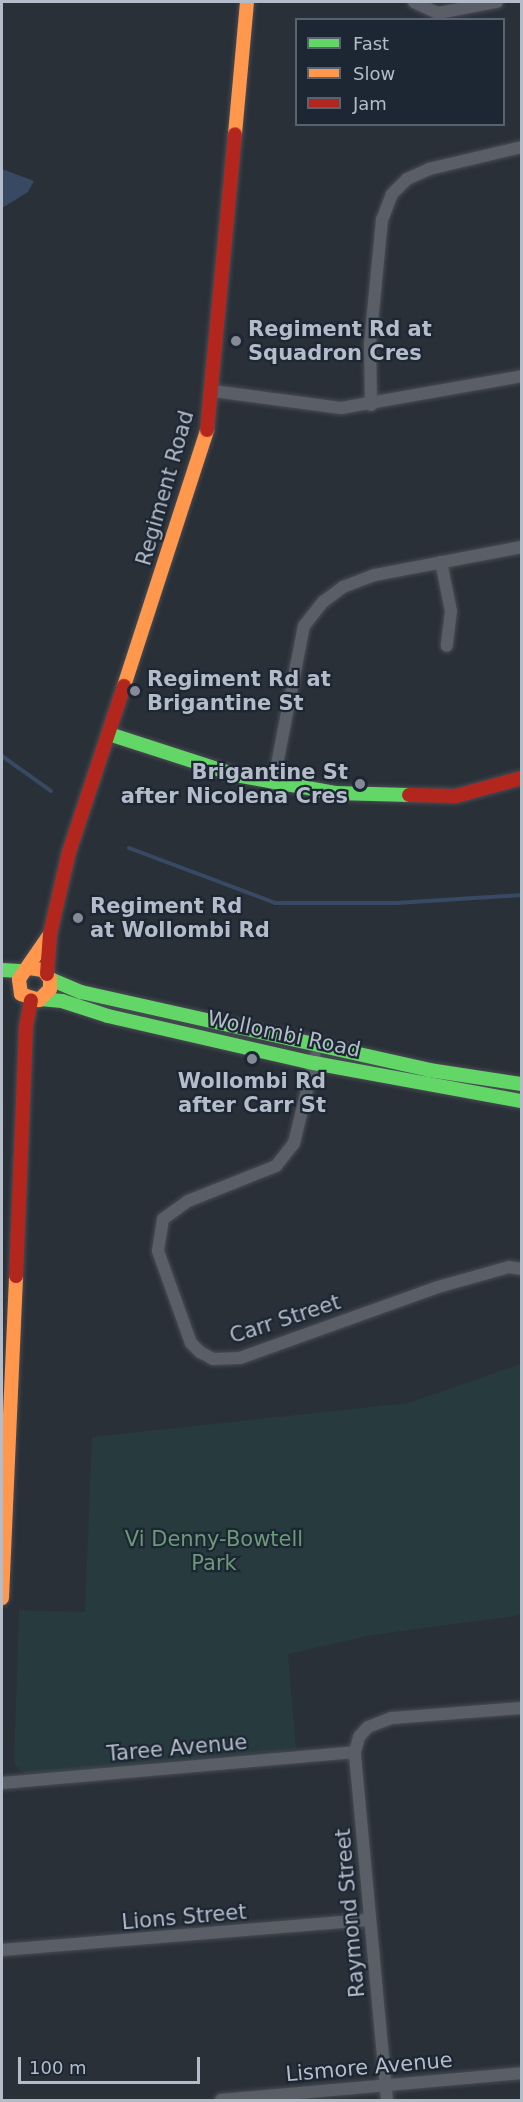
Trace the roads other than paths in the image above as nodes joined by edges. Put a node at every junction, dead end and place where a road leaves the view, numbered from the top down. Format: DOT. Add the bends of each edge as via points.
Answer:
graph roads {
  1 [pos="247,2"];
  2 [pos="414,2"];
  3 [pos="497,2"];
  4 [pos="522,147"];
  5 [pos="522,376"];
  6 [pos="213,391"];
  7 [pos="371,405"];
  8 [pos="522,547"];
  9 [pos="441,562"];
  10 [pos="447,646"];
  11 [pos="109,734"];
  12 [pos="522,778"];
  13 [pos="273,784"];
  14 [pos="50,934"];
  15 [pos="2,970"];
  16 [pos="26,970"];
  17 [pos="49,976"];
  18 [pos="2,977"];
  19 [pos="19,989"];
  20 [pos="35,1000"];
  21 [pos="317,1045"];
  22 [pos="314,1063"];
  23 [pos="522,1084"];
  24 [pos="522,1101"];
  25 [pos="522,1269"];
  26 [pos="2,1598"];
  27 [pos="522,1708"];
  28 [pos="355,1752"];
  29 [pos="2,1782"];
  30 [pos="370,1920"];
  31 [pos="2,1950"];
  32 [pos="522,2073"];
  33 [pos="386,2085"];
  34 [pos="223,2100"];
  35 [pos="387,2100"];
  1 -- 6 [label="street, Regiment Road"];
  2 -- 3 [label="street" via="438,13"];
  4 -- 7 [label="street" via="429,168 407,179 392,194 382,220 370,344"];
  5 -- 7 [label="street"];
  6 -- 7 [label="street" via="291,404"];
  6 -- 11 [label="street, Regiment Road" via="191,492"];
  8 -- 9 [label="street"];
  9 -- 10 [label="street" via="451,611"];
  9 -- 13 [label="street" via="375,575 343,587 323,602 304,626"];
  11 -- 13 [label="street"];
  11 -- 14 [label="street, Regiment Road" via="69,852"];
  12 -- 13 [label="street" via="456,796 406,797"];
  14 -- 16 [label="street, Regiment Road"];
  14 -- 17 [label="street, Regiment Road"];
  15 -- 16 [label="street"];
  16 -- 17 [label="street" via="39,968"];
  16 -- 19 [label="street"];
  17 -- 20 [label="street" via="50,989"];
  17 -- 21 [label="street, Wollombi Road" via="81,992"];
  18 -- 19 [label="street"];
  19 -- 20 [label="street"];
  20 -- 22 [label="street, Wollombi Road" via="62,1000 108,1016"];
  20 -- 26 [label="street" via="26,1026"];
  21 -- 22 [label="street, Carr Street"];
  21 -- 23 [label="street, Wollombi Road" via="429,1070"];
  22 -- 24 [label="street, Wollombi Road"];
  22 -- 25 [label="street, Carr Street" via="294,1143 276,1166 189,1201 163,1219 158,1251 191,1343 200,1352 213,1359 240,1358 438,1287 509,1267"];
  27 -- 28 [label="street" via="392,1718 368,1726 359,1737"];
  28 -- 29 [label="street, Taree Avenue"];
  28 -- 30 [label="street, Raymond Street"];
  30 -- 31 [label="street, Lions Street"];
  30 -- 33 [label="street, Raymond Street"];
  32 -- 33 [label="street, Lismore Avenue"];
  33 -- 34 [label="street, Lismore Avenue"];
  33 -- 35 [label="street, Raymond Street"];
}
